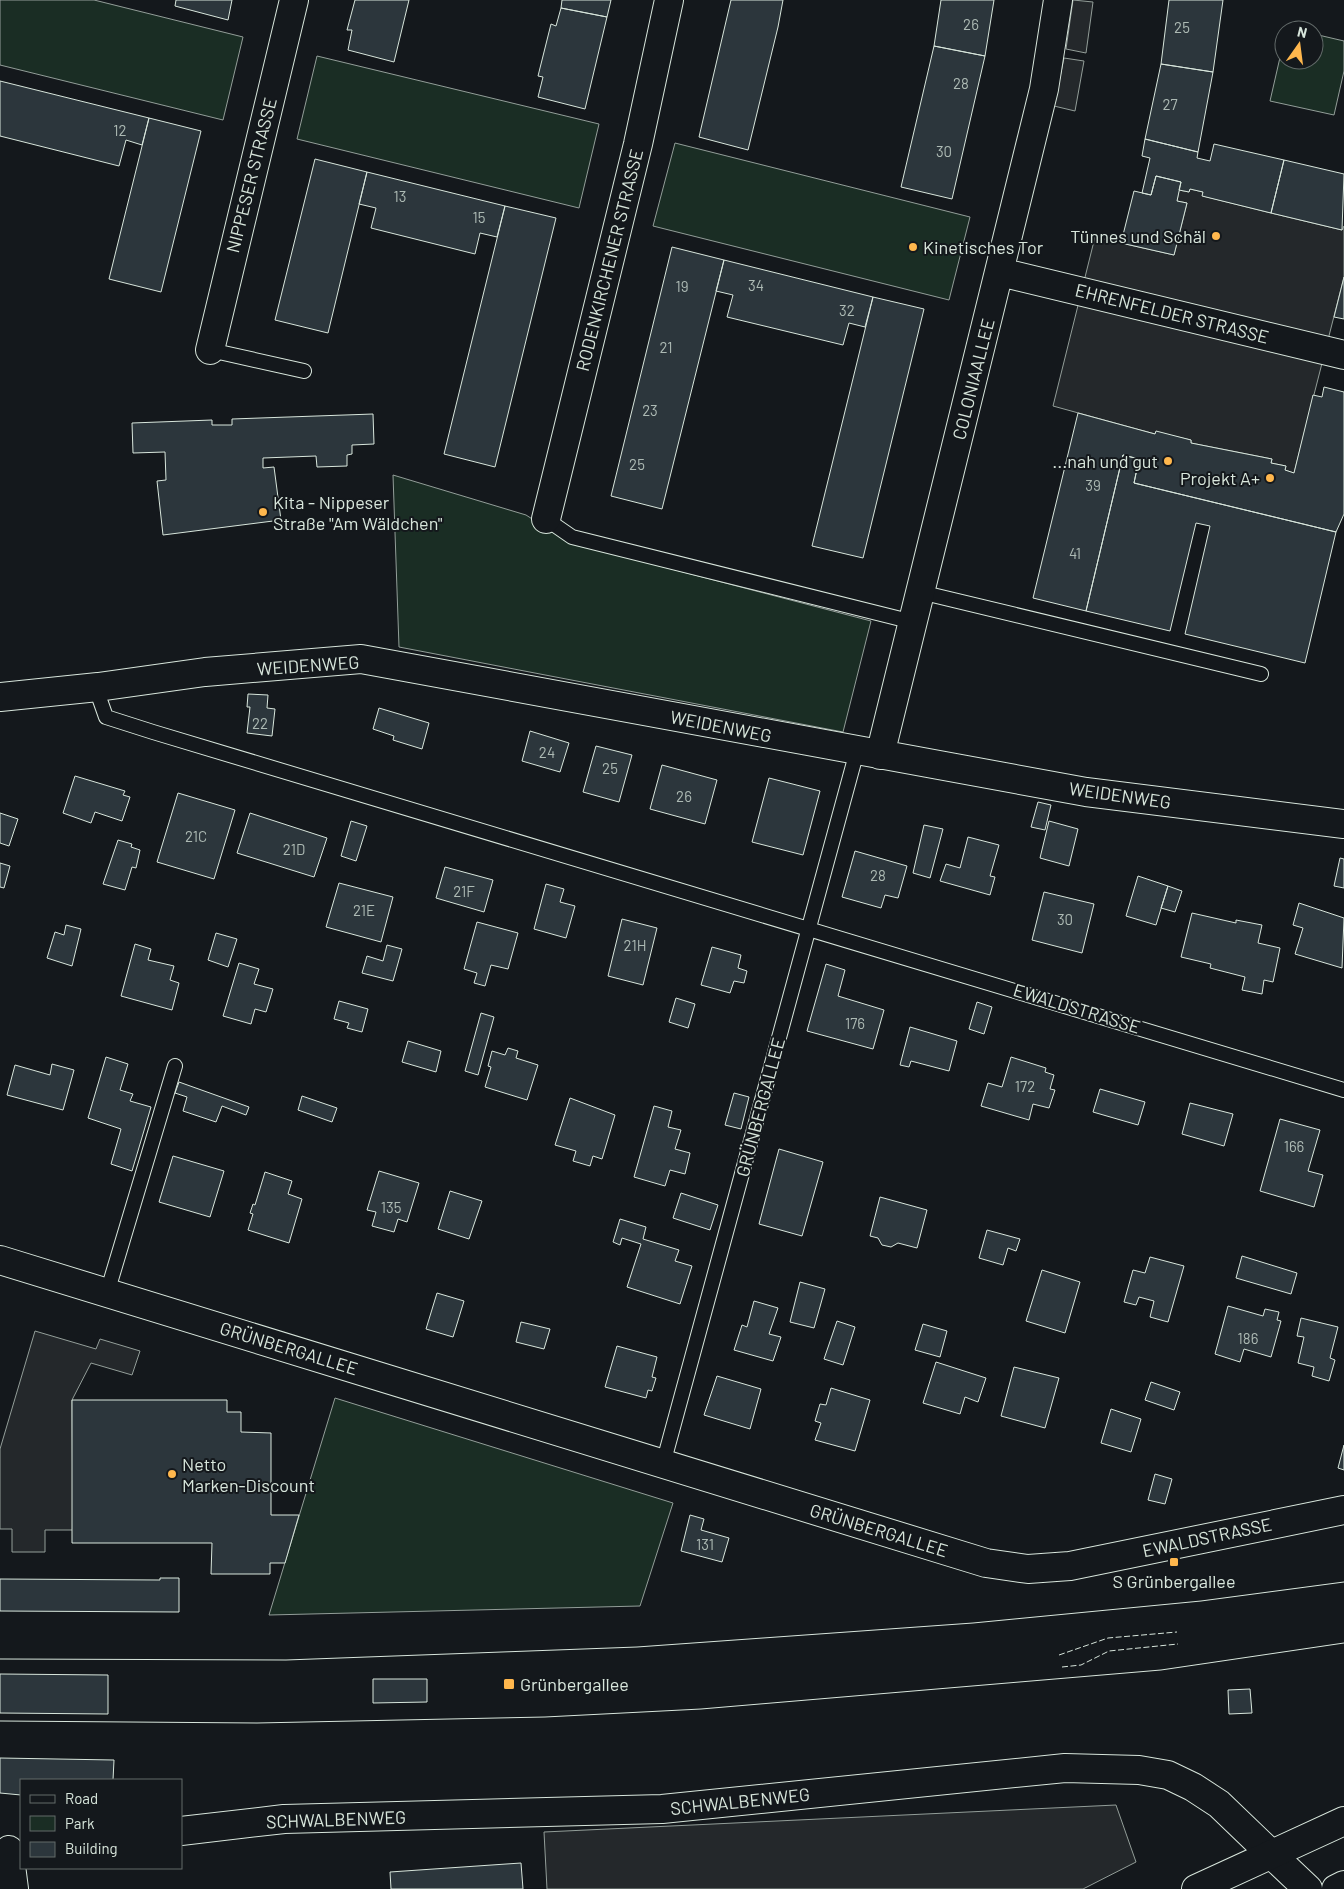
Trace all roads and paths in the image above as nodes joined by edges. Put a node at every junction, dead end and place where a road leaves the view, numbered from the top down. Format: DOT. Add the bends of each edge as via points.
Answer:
graph roads {
  1 [pos="294,0"];
  2 [pos="669,0"];
  3 [pos="1058,0"];
  4 [pos="1000,272"];
  5 [pos="210,350"];
  6 [pos="1344,355"];
  7 [pos="304,371"];
  8 [pos="546,518"];
  9 [pos="920,592"];
  10 [pos="913,622"];
  11 [pos="1261,674"];
  12 [pos="98,687"];
  13 [pos="0,697"];
  14 [pos="868,753"];
  15 [pos="1344,824"];
  16 [pos="809,927"];
  17 [pos="175,1066"];
  18 [pos="1344,1090"];
  19 [pos="0,1260"];
  20 [pos="108,1293"];
  21 [pos="663,1464"];
  22 [pos="1344,1510"];
  23 [pos="1070,1566"];
  24 [pos="1344,1821"];
  25 [pos="182,1831"];
  26 [pos="10,1850"];
  27 [pos="1271,1854"];
  28 [pos="1344,1885"];
  29 [pos="14,1889"];
  30 [pos="1196,1889"];
  31 [pos="1308,1889"];
  32 [pos="1336,1889"];
  1 -- 5 [label="street, NIPPESER STRASSE"];
  2 -- 8 [label="street, RODENKIRCHENER STRASSE" via="638,144"];
  3 -- 4 [label="street, COLONIAALLEE" via="1044,89"];
  4 -- 6 [label="street, EHRENFELDER STRASSE"];
  4 -- 9 [label="street, COLONIAALLEE"];
  5 -- 7 [label="lane"];
  8 -- 10 [label="lane" via="572,537"];
  9 -- 10 [label="street, COLONIAALLEE"];
  9 -- 11 [label="lane"];
  10 -- 14 [label="street, COLONIAALLEE"];
  12 -- 13 [label="street, WEIDENWEG"];
  12 -- 14 [label="street, WEIDENWEG" via="205,672 361,659"];
  12 -- 16 [label="lane" via="106,717"];
  14 -- 15 [label="street, WEIDENWEG" via="1086,792"];
  14 -- 16 [label="lane, GRÜNBERGALLEE"];
  16 -- 18 [label="lane, EWALDSTRASSE"];
  16 -- 21 [label="lane, GRÜNBERGALLEE"];
  17 -- 20 [label="lane"];
  19 -- 20 [label="street, GRÜNBERGALLEE"];
  20 -- 21 [label="street, GRÜNBERGALLEE"];
  21 -- 23 [label="street, GRÜNBERGALLEE" via="986,1563 1028,1569"];
  22 -- 23 [label="street, EWALDSTRASSE"];
  24 -- 27 [label="street"];
  25 -- 27 [label="street, SCHWALBENWEG" via="284,1819 662,1809 1065,1768 1139,1770 1168,1776 1219,1804"];
  26 -- 29 [label="street"];
  27 -- 30 [label="street"];
  27 -- 31 [label="street"];
  28 -- 32 [label="street"];
}
